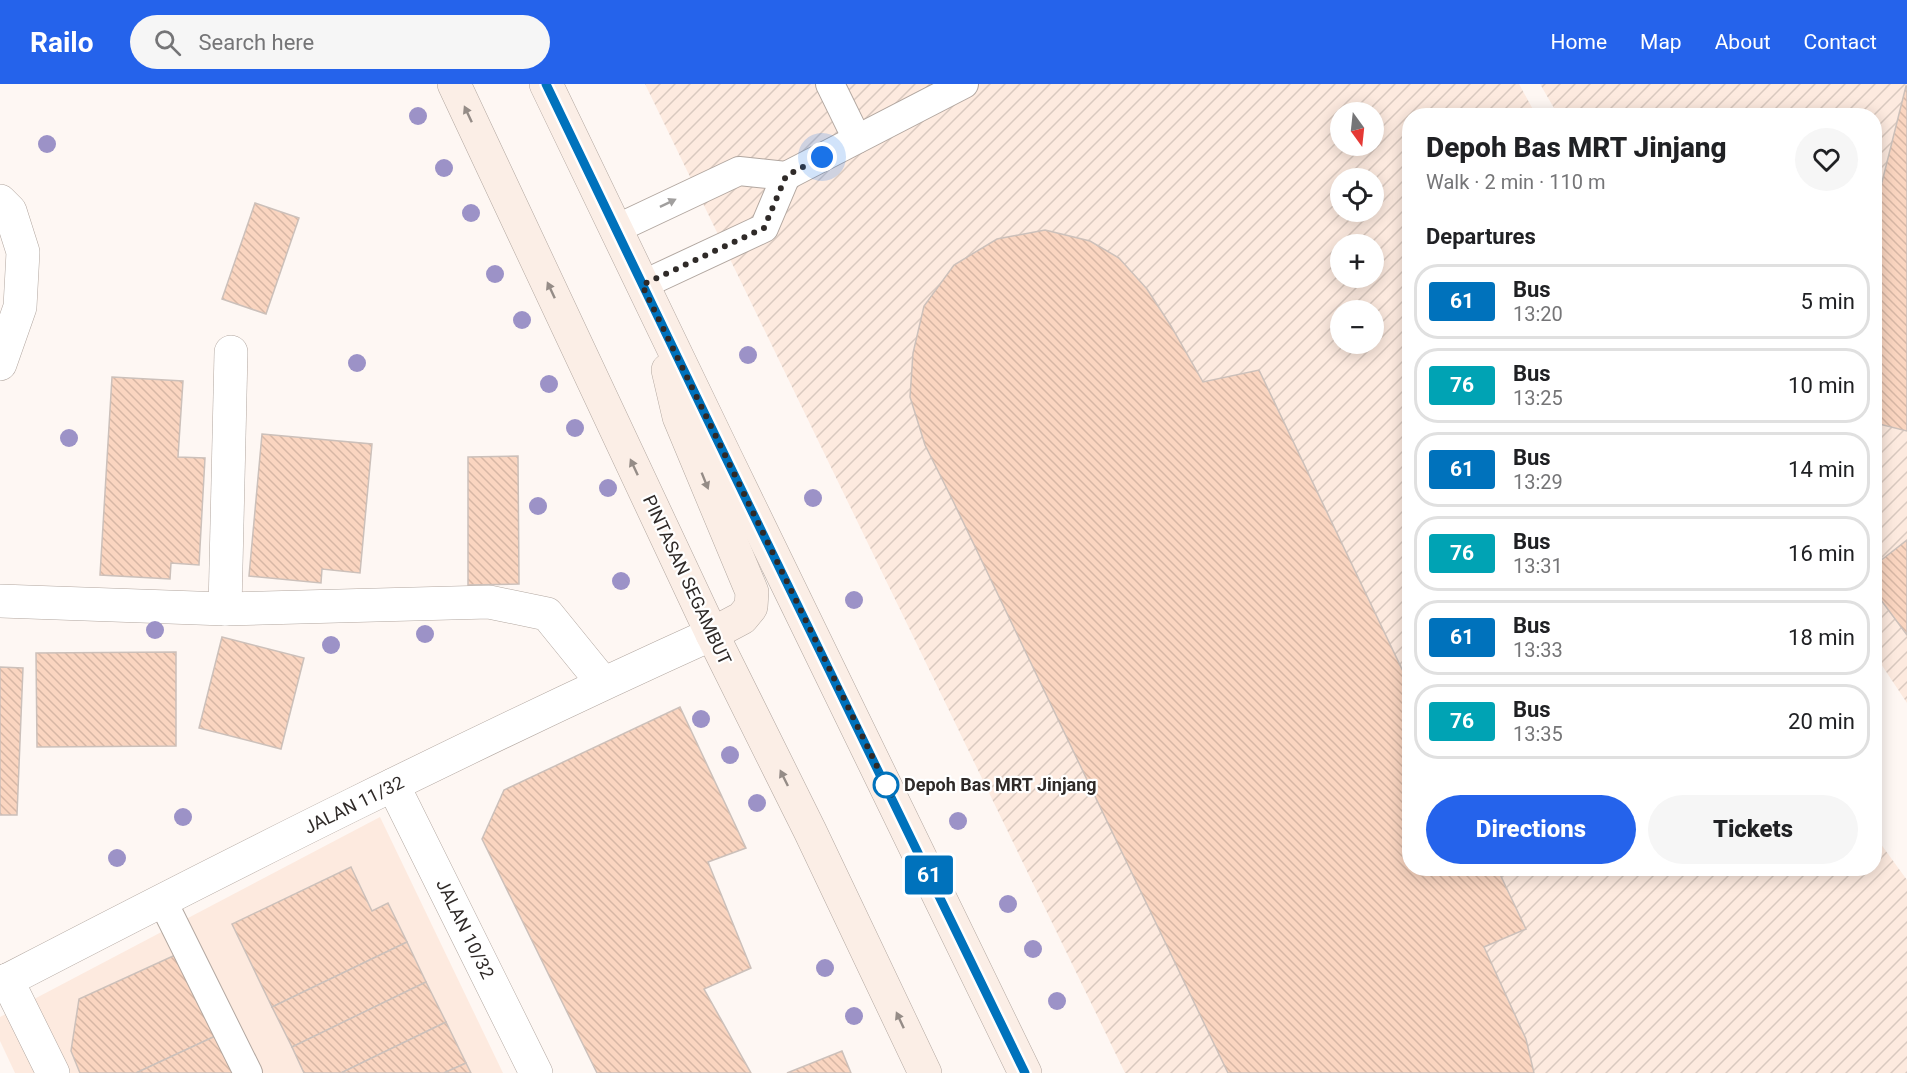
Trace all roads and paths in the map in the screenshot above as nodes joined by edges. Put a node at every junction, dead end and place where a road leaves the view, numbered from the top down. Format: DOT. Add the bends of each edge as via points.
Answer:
graph roads {
  1 [pos="454,84"];
  2 [pos="546,84"];
  3 [pos="830,84"];
  4 [pos="964,84"];
  5 [pos="857,139"];
  6 [pos="786,176"];
  7 [pos="0,201"];
  8 [pos="615,229"];
  9 [pos="647,295"];
  10 [pos="231,352"];
  11 [pos="0,364"];
  12 [pos="0,601"];
  13 [pos="225,609"];
  14 [pos="712,634"];
  15 [pos="603,683"];
  16 [pos="393,785"];
  17 [pos="162,900"];
  18 [pos="4,982"];
  19 [pos="53,1073"];
  20 [pos="248,1073"];
  21 [pos="536,1073"];
  22 [pos="925,1073"];
  23 [pos="1025,1073"];
  14 -- 1 [label="main road, PINTASAN SEGAMBUT, one-way"];
  2 -- 8 [label="main road"];
  3 -- 5 [label="lane"];
  4 -- 5 [label="lane"];
  5 -- 6 [label="lane"];
  8 -- 6 [label="lane, one-way" via="740,171"];
  6 -- 9 [label="lane" via="764,228"];
  7 -- 11 [label="street" via="10,211 23,252 20,307"];
  8 -- 9 [label="main road"];
  9 -- 14 [label="main road, one-way" via="680,417 752,592 751,607 742,618"];
  9 -- 23 [label="main road"];
  10 -- 13 [label="street"];
  12 -- 13 [label="street"];
  13 -- 15 [label="street" via="489,602 547,614"];
  14 -- 15 [label="street, JALAN 11/32"];
  22 -- 14 [label="main road, PINTASAN SEGAMBUT, one-way"];
  15 -- 16 [label="street, JALAN 11/32"];
  16 -- 17 [label="street, JALAN 11/32"];
  16 -- 21 [label="street, JALAN 10/32"];
  17 -- 18 [label="street, JALAN 11/32"];
  17 -- 20 [label="lane"];
  18 -- 19 [label="street"];
}
